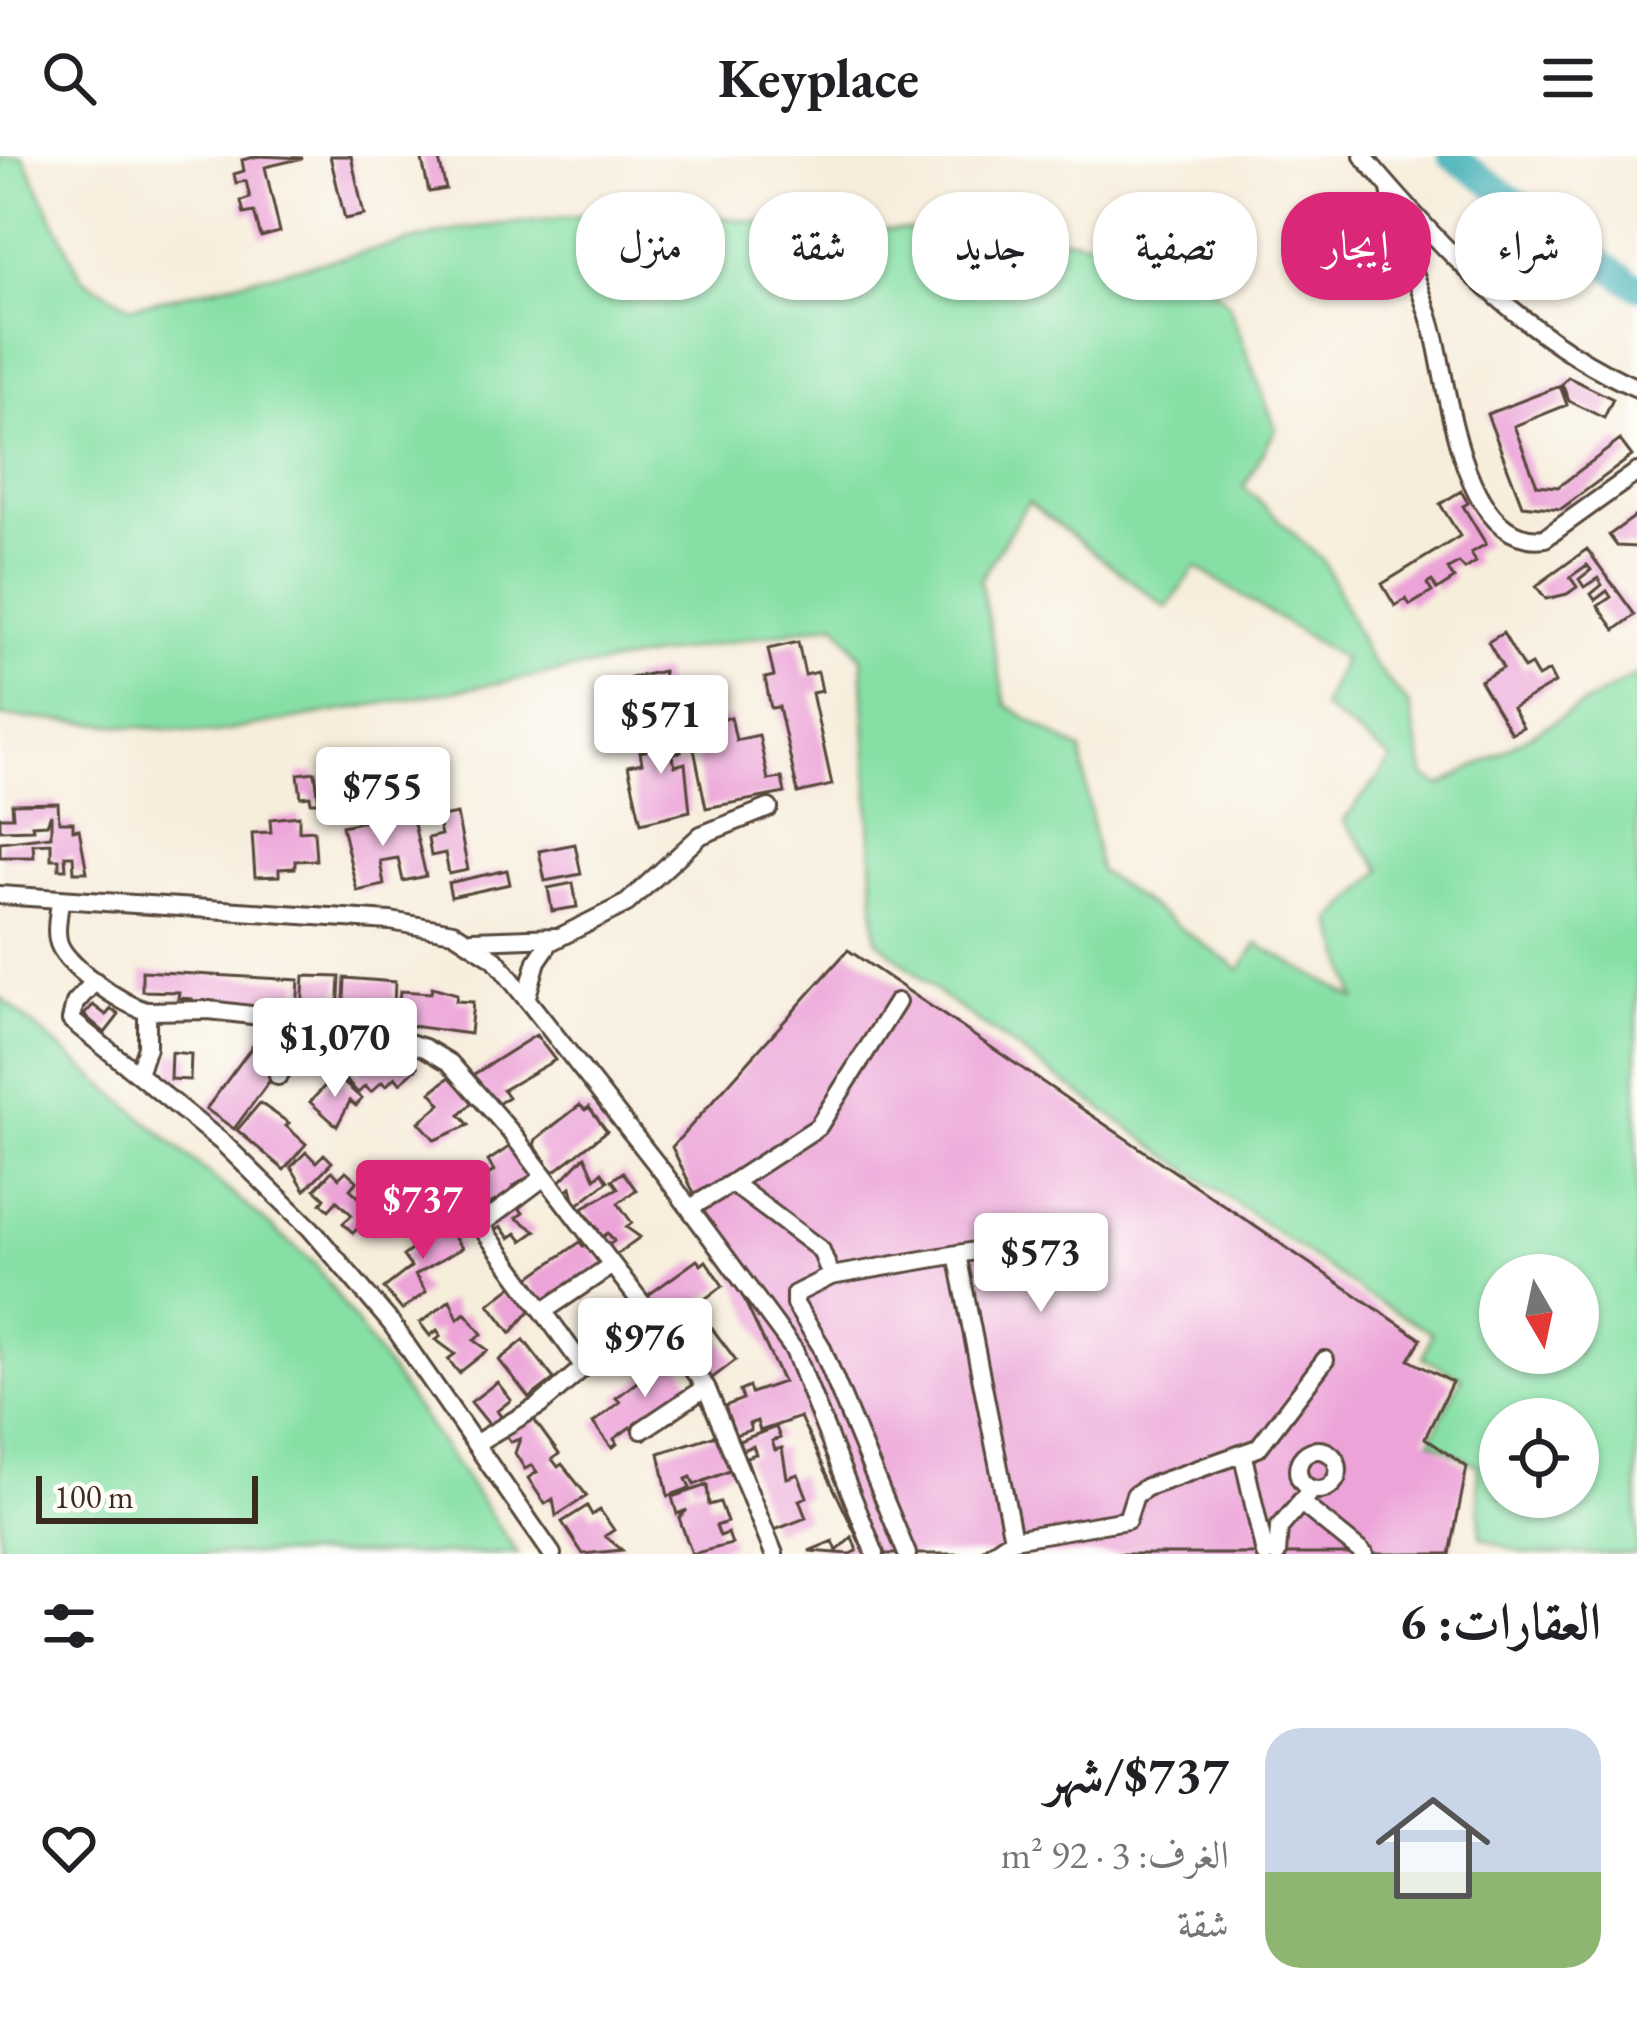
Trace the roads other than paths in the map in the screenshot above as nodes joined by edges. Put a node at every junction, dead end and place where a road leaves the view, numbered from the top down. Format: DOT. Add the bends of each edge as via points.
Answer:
graph roads {
  1 [pos="1363,156"];
  2 [pos="1390,189"];
  3 [pos="1637,388"];
  4 [pos="1637,472"];
  5 [pos="769,808"];
  6 [pos="0,896"];
  7 [pos="60,901"];
  8 [pos="522,937"];
  9 [pos="556,937"];
  10 [pos="472,940"];
  11 [pos="540,955"];
  12 [pos="95,981"];
  13 [pos="527,996"];
  14 [pos="897,1002"];
  15 [pos="147,1011"];
  16 [pos="316,1024"];
  17 [pos="138,1074"];
  18 [pos="278,1076"];
  19 [pos="543,1178"];
  20 [pos="732,1183"];
  21 [pos="690,1208"];
  22 [pos="1022,1244"];
  23 [pos="957,1254"];
  24 [pos="609,1267"];
  25 [pos="831,1276"];
  26 [pos="545,1310"];
  27 [pos="1325,1360"];
  28 [pos="706,1387"];
  29 [pos="642,1430"];
  30 [pos="478,1442"];
  31 [pos="1243,1456"];
  32 [pos="1013,1539"];
  33 [pos="552,1554"];
  34 [pos="775,1554"];
  35 [pos="875,1554"];
  36 [pos="907,1554"];
  37 [pos="991,1554"];
  38 [pos="1265,1554"];
  39 [pos="1276,1554"];
  40 [pos="1364,1554"];
  1 -- 2 [label="street"];
  2 -- 3 [label="street" via="1458,262 1558,347"];
  2 -- 4 [label="street" via="1461,454 1492,514 1515,535 1545,538"];
  5 -- 9 [label="street" via="716,826 628,903"];
  6 -- 7 [label="street"];
  7 -- 10 [label="street" via="403,922"];
  7 -- 12 [label="street" via="58,946"];
  8 -- 9 [label="street"];
  8 -- 10 [label="street"];
  8 -- 11 [label="street"];
  9 -- 11 [label="street"];
  10 -- 13 [label="street"];
  11 -- 13 [label="street"];
  12 -- 15 [label="street"];
  12 -- 17 [label="street" via="74,1003 71,1020"];
  13 -- 21 [label="street"];
  14 -- 20 [label="street" via="818,1127"];
  15 -- 16 [label="street"];
  15 -- 17 [label="street"];
  16 -- 18 [label="street"];
  16 -- 19 [label="street" via="370,1030 450,1063"];
  17 -- 30 [label="street" via="311,1229"];
  19 -- 24 [label="street"];
  19 -- 26 [label="street" via="480,1225"];
  20 -- 21 [label="street"];
  20 -- 25 [label="street" via="821,1250"];
  21 -- 35 [label="street" via="794,1350"];
  22 -- 23 [label="street"];
  23 -- 25 [label="street"];
  23 -- 32 [label="street"];
  24 -- 26 [label="street"];
  24 -- 28 [label="street"];
  25 -- 36 [label="street" via="808,1284 795,1304 821,1346"];
  26 -- 30 [label="street" via="584,1367"];
  27 -- 31 [label="street" via="1282,1421"];
  28 -- 29 [label="street"];
  28 -- 34 [label="street"];
  30 -- 33 [label="street"];
  31 -- 32 [label="street" via="1147,1487 1127,1520"];
  31 -- 38 [label="street"];
  32 -- 37 [label="street"];
  39 -- 40 [label="street" via="1280,1528 1306,1496"];
}
